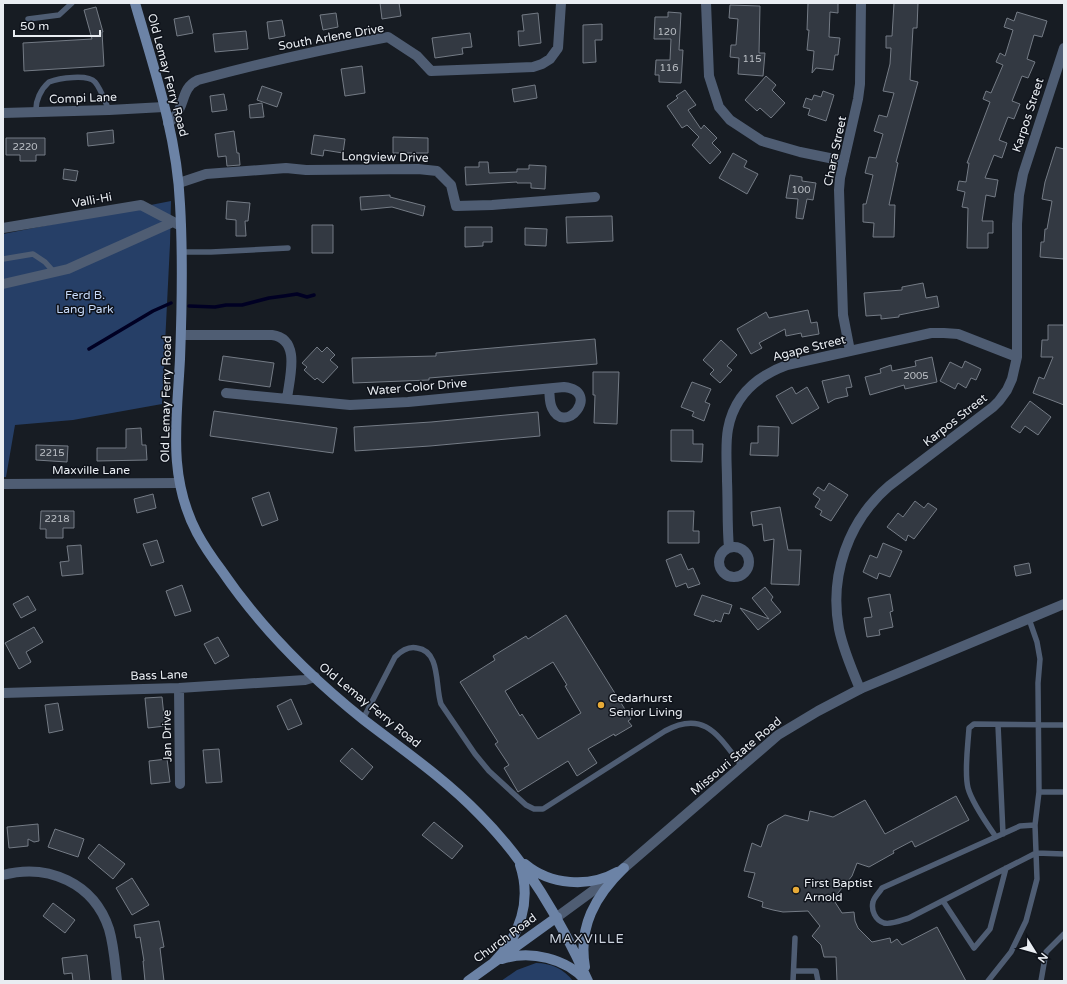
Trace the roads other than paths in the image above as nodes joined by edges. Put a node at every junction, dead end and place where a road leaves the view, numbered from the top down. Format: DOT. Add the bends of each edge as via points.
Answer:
graph roads {
  1 [pos="71,3"];
  2 [pos="135,3"];
  3 [pos="561,3"];
  4 [pos="706,3"];
  5 [pos="861,3"];
  6 [pos="28,18"];
  7 [pos="1064,48"];
  8 [pos="164,107"];
  9 [pos="109,110"];
  10 [pos="36,112"];
  11 [pos="3,113"];
  12 [pos="168,123"];
  13 [pos="844,160"];
  14 [pos="179,183"];
  15 [pos="595,197"];
  16 [pos="177,224"];
  17 [pos="3,228"];
  18 [pos="288,248"];
  19 [pos="182,252"];
  20 [pos="3,259"];
  21 [pos="54,272"];
  22 [pos="3,284"];
  23 [pos="181,335"];
  24 [pos="850,352"];
  25 [pos="1018,357"];
  26 [pos="549,389"];
  27 [pos="226,393"];
  28 [pos="287,399"];
  29 [pos="179,483"];
  30 [pos="3,484"];
  31 [pos="729,548"];
  32 [pos="1064,604"];
  33 [pos="1029,619"];
  34 [pos="314,678"];
  35 [pos="179,688"];
  36 [pos="860,689"];
  37 [pos="3,693"];
  38 [pos="363,719"];
  39 [pos="998,725"];
  40 [pos="1039,725"];
  41 [pos="1064,725"];
  42 [pos="742,766"];
  43 [pos="180,784"];
  44 [pos="1039,792"];
  45 [pos="1064,792"];
  46 [pos="1035,825"];
  47 [pos="1003,834"];
  48 [pos="996,837"];
  49 [pos="1036,853"];
  50 [pos="1064,854"];
  51 [pos="518,858"];
  52 [pos="624,868"];
  53 [pos="1006,868"];
  54 [pos="3,875"];
  55 [pos="942,901"];
  56 [pos="557,917"];
  57 [pos="1064,934"];
  58 [pos="795,938"];
  59 [pos="494,962"];
  60 [pos="794,971"];
  61 [pos="117,981"];
  62 [pos="468,981"];
  63 [pos="587,981"];
  64 [pos="794,981"];
  65 [pos="818,981"];
  66 [pos="988,981"];
  67 [pos="1041,981"];
  1 -- 6 [label="lane" via="59,15"];
  2 -- 8 [label="main road, Old Lemay Ferry Road"];
  3 -- 12 [label="street, South Arlene Drive" via="558,48 550,59 533,67 431,71 417,56 388,38 328,48 198,80 186,89 176,116"];
  4 -- 13 [label="street" via="709,76 719,107 730,120 762,142"];
  5 -- 13 [label="street, Chara Street" via="860,84"];
  7 -- 25 [label="street, Karpos Street" via="1026,159 1019,195"];
  8 -- 9 [label="street, Compi Lane"];
  8 -- 12 [label="main road, Old Lemay Ferry Road"];
  9 -- 10 [label="street, Compi Lane"];
  9 -- 10 [label="lane" via="94,80 77,78 49,82 41,91"];
  10 -- 11 [label="street, Compi Lane"];
  12 -- 14 [label="main road, Old Lemay Ferry Road"];
  13 -- 24 [label="street, Chara Street" via="839,205 841,290 842,315"];
  14 -- 15 [label="street, Longview Drive" via="206,174 286,168 418,168 437,171 451,185 456,206"];
  14 -- 16 [label="main road, Old Lemay Ferry Road"];
  16 -- 17 [label="street, Valli-Hi" via="140,205"];
  16 -- 19 [label="main road, Old Lemay Ferry Road"];
  16 -- 21 [label="street"];
  18 -- 19 [label="lane"];
  19 -- 23 [label="main road, Old Lemay Ferry Road"];
  20 -- 21 [label="lane" via="33,254"];
  21 -- 22 [label="street"];
  23 -- 28 [label="street" via="272,335 283,339 290,348 292,358"];
  23 -- 29 [label="main road, Old Lemay Ferry Road" via="176,432"];
  24 -- 25 [label="street, Agape Street" via="923,335 944,333 965,336"];
  24 -- 31 [label="street, Agape Street" via="773,370 762,376 738,401 727,434"];
  25 -- 36 [label="street, Karpos Street" via="1012,379 1000,401 884,491 868,507 848,541 838,575 837,614 839,630"];
  26 -- 28 [label="street, Water Color Drive" via="355,405"];
  27 -- 28 [label="street, Water Color Drive"];
  29 -- 30 [label="street, Maxville Lane"];
  29 -- 34 [label="main road, Old Lemay Ferry Road" via="196,531 228,580 271,634"];
  32 -- 33 [label="street, Missouri State Road"];
  33 -- 36 [label="street, Missouri State Road"];
  33 -- 40 [label="lane" via="1040,659"];
  34 -- 35 [label="street, Bass Lane"];
  34 -- 38 [label="main road, Old Lemay Ferry Road"];
  35 -- 37 [label="street, Bass Lane"];
  35 -- 43 [label="street, Jan Drive"];
  36 -- 42 [label="street, Missouri State Road" via="818,710 788,729"];
  38 -- 42 [label="lane" via="395,657 406,649 416,647 426,651 432,658 441,704 478,759 519,799 534,809 543,809 665,730 684,722 708,728"];
  38 -- 51 [label="main road, Old Lemay Ferry Road" via="441,779 477,811"];
  39 -- 40 [label="lane"];
  39 -- 47 [label="lane"];
  39 -- 48 [label="lane" via="974,724 969,728 967,770 968,788 981,816"];
  40 -- 41 [label="lane"];
  40 -- 44 [label="lane"];
  42 -- 52 [label="street, Missouri State Road"];
  44 -- 45 [label="lane"];
  44 -- 46 [label="lane"];
  46 -- 47 [label="lane" via="1020,826"];
  46 -- 49 [label="lane"];
  47 -- 48 [label="lane"];
  48 -- 55 [label="lane" via="882,888 873,901 873,912 885,923 893,923"];
  49 -- 50 [label="lane"];
  49 -- 53 [label="lane"];
  49 -- 66 [label="lane" via="1037,879 1026,921 1011,952"];
  51 -- 52 [label="main road" via="541,874 569,882 598,880"];
  51 -- 56 [label="main road, Old Lemay Ferry Road"];
  51 -- 59 [label="main road" via="525,888 522,919 514,938"];
  52 -- 56 [label="street, Missouri State Road"];
  52 -- 63 [label="main road" via="598,898 588,922 584,948"];
  53 -- 55 [label="lane"];
  53 -- 55 [label="lane" via="990,929 974,948"];
  54 -- 61 [label="street" via="26,871 48,873 68,880 87,894 98,907 109,928"];
  56 -- 59 [label="main road, Church Road"];
  56 -- 63 [label="main road, Old Lemay Ferry Road"];
  57 -- 67 [label="lane" via="1046,952"];
  58 -- 60 [label="lane"];
  59 -- 62 [label="main road, Church Road"];
  59 -- 63 [label="main road" via="525,955 548,958 566,966"];
  60 -- 64 [label="lane"];
  60 -- 65 [label="lane" via="816,971"];
}
